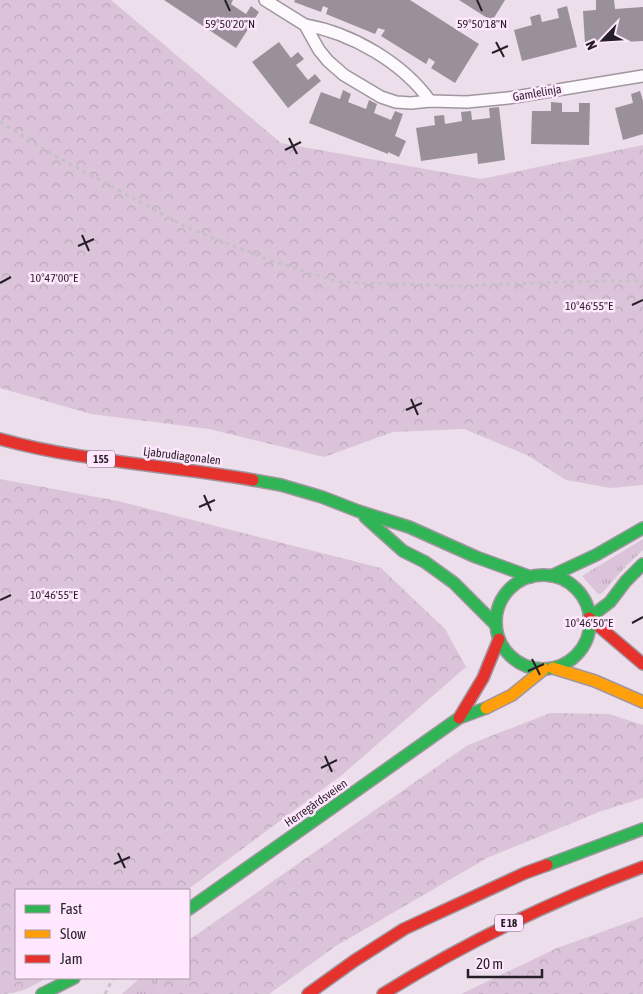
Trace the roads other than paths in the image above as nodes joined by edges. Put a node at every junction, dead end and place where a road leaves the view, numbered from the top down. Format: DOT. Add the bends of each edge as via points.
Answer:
graph roads {
  1 [pos="265,0"];
  2 [pos="305,25"];
  3 [pos="643,76"];
  4 [pos="430,101"];
  5 [pos="0,440"];
  6 [pos="358,511"];
  7 [pos="643,528"];
  8 [pos="643,564"];
  9 [pos="551,576"];
  10 [pos="531,577"];
  11 [pos="589,618"];
  12 [pos="496,625"];
  13 [pos="499,638"];
  14 [pos="643,664"];
  15 [pos="548,669"];
  16 [pos="643,702"];
  17 [pos="459,718"];
  18 [pos="643,829"];
  19 [pos="643,868"];
  20 [pos="190,908"];
  21 [pos="72,979"];
  22 [pos="42,994"];
  23 [pos="308,994"];
  24 [pos="383,994"];
  1 -- 2 [label="lane, Gamlelinja"];
  2 -- 4 [label="lane, Gamlelinja" via="320,27 362,44 402,70 420,86"];
  2 -- 4 [label="lane, Gamlelinja" via="319,50 344,75 396,102"];
  3 -- 4 [label="lane, Gamlelinja" via="508,98"];
  5 -- 6 [label="main road, Ljabrudiagonalen / 155" via="106,460 244,478 322,497"];
  6 -- 10 [label="main road, Ljabrudiagonalen / 155" via="409,527"];
  6 -- 12 [label="main road, Ljabrudiagonalen / 155" via="403,550 454,583"];
  7 -- 9 [label="main road"];
  8 -- 11 [label="main road" via="610,602"];
  9 -- 10 [label="main road"];
  9 -- 11 [label="main road" via="577,590"];
  10 -- 12 [label="main road" via="512,587 505,595"];
  11 -- 14 [label="main road"];
  11 -- 15 [label="main road" via="585,644 577,655 566,664"];
  12 -- 13 [label="main road"];
  13 -- 15 [label="main road" via="517,661 533,668"];
  13 -- 17 [label="main road, Herregårdsveien" via="483,678"];
  15 -- 16 [label="main road" via="595,681"];
  15 -- 17 [label="main road, Herregårdsveien" via="512,695"];
  17 -- 20 [label="main road, Herregårdsveien"];
  18 -- 23 [label="main road" via="525,873 404,929"];
  19 -- 24 [label="main road, E 18" via="511,921"];
  21 -- 22 [label="main road"];
}
